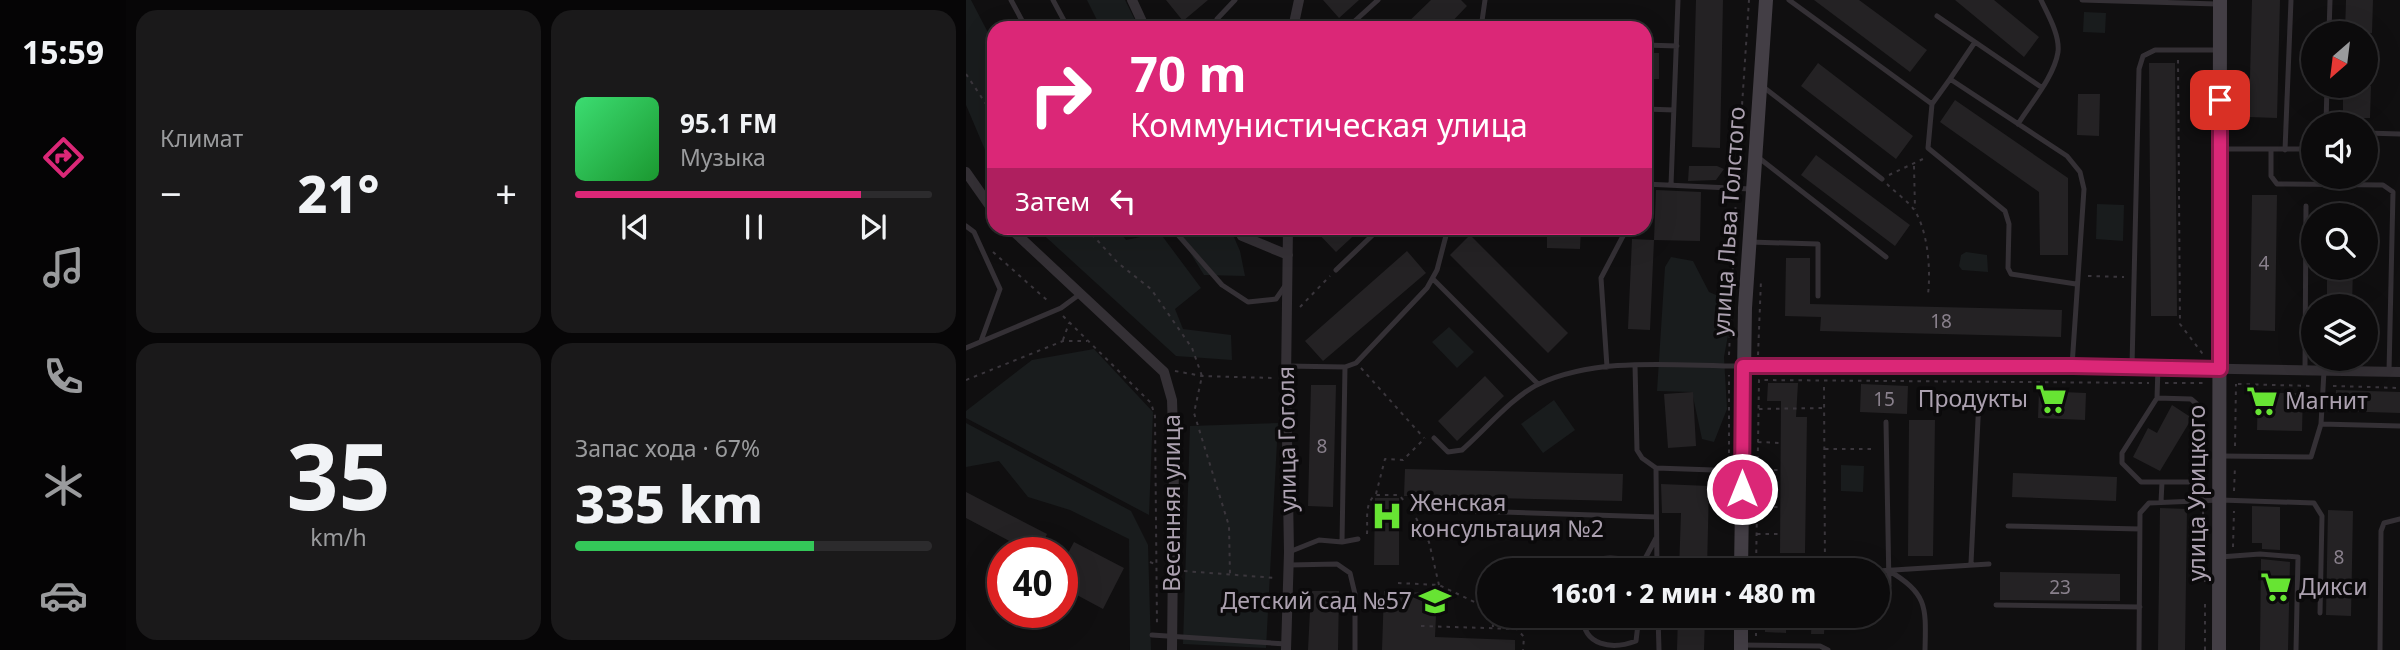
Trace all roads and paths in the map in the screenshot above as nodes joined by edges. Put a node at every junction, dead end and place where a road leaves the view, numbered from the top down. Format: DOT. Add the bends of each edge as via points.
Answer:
graph roads {
  1 [pos="1011,0"];
  2 [pos="1053,0"];
  3 [pos="1132,0"];
  4 [pos="1235,0"];
  5 [pos="1299,0"];
  6 [pos="1378,0"];
  7 [pos="1485,0"];
  8 [pos="1678,0"];
  9 [pos="1749,0"];
  10 [pos="1766,0"];
  11 [pos="1789,0"];
  12 [pos="2041,0"];
  13 [pos="2082,0"];
  14 [pos="2291,0"];
  15 [pos="2330,0"];
  16 [pos="2220,2"];
  17 [pos="1937,16"];
  18 [pos="1022,21"];
  19 [pos="1064,21"];
  20 [pos="1142,21"];
  21 [pos="1216,21"];
  22 [pos="1294,21"];
  23 [pos="1355,21"];
  24 [pos="1482,21"];
  25 [pos="2329,21"];
  26 [pos="1975,42"];
  27 [pos="1652,45"];
  28 [pos="1676,46"];
  29 [pos="2178,50"];
  30 [pos="2220,50"];
  31 [pos="966,74"];
  32 [pos="1950,79"];
  33 [pos="1762,86"];
  34 [pos="2041,87"];
  35 [pos="1932,104"];
  36 [pos="987,106"];
  37 [pos="1652,109"];
  38 [pos="1674,110"];
  39 [pos="2018,124"];
  40 [pos="2378,133"];
  41 [pos="2400,134"];
  42 [pos="2301,148"];
  43 [pos="2220,149"];
  44 [pos="2272,150"];
  45 [pos="2285,150"];
  46 [pos="1933,155"];
  47 [pos="1756,156"];
  48 [pos="1914,164"];
  49 [pos="966,172"];
  50 [pos="1882,179"];
  51 [pos="1652,184"];
  52 [pos="1671,185"];
  53 [pos="2301,185"];
  54 [pos="2378,185"];
  55 [pos="1736,188"];
  56 [pos="1754,189"];
  57 [pos="987,202"];
  58 [pos="1916,214"];
  59 [pos="966,226"];
  60 [pos="1017,235"];
  61 [pos="1092,235"];
  62 [pos="1178,235"];
  63 [pos="1242,235"];
  64 [pos="1289,235"];
  65 [pos="1373,235"];
  66 [pos="1446,235"];
  67 [pos="1623,235"];
  68 [pos="1750,242"];
  69 [pos="992,250"];
  70 [pos="1288,255"];
  71 [pos="1886,257"];
  72 [pos="1731,268"];
  73 [pos="1336,270"];
  74 [pos="1762,270"];
  75 [pos="2076,275"];
  76 [pos="2134,277"];
  77 [pos="1433,279"];
  78 [pos="1287,284"];
  79 [pos="2076,284"];
  80 [pos="1080,294"];
  81 [pos="1928,294"];
  82 [pos="1818,296"];
  83 [pos="1057,309"];
  84 [pos="1295,312"];
  85 [pos="1069,321"];
  86 [pos="981,341"];
  87 [pos="1063,341"];
  88 [pos="1087,341"];
  89 [pos="966,348"];
  90 [pos="2206,359"];
  91 [pos="1356,363"];
  92 [pos="1635,365"];
  93 [pos="1286,366"];
  94 [pos="1743,366"];
  95 [pos="1758,366"];
  96 [pos="2073,366"];
  97 [pos="1345,367"];
  98 [pos="1607,367"];
  99 [pos="2132,367"];
  100 [pos="2158,367"];
  101 [pos="2220,369"];
  102 [pos="2301,370"];
  103 [pos="2324,371"];
  104 [pos="1164,372"];
  105 [pos="2395,372"];
  106 [pos="1202,376"];
  107 [pos="1286,378"];
  108 [pos="966,380"];
  109 [pos="2157,383"];
  110 [pos="2206,383"];
  111 [pos="1538,384"];
  112 [pos="2236,384"];
  113 [pos="1824,387"];
  114 [pos="2157,398"];
  115 [pos="1979,399"];
  116 [pos="1824,408"];
  117 [pos="1758,409"];
  118 [pos="1886,422"];
  119 [pos="2321,424"];
  120 [pos="2400,426"];
  121 [pos="1424,438"];
  122 [pos="1434,438"];
  123 [pos="1758,442"];
  124 [pos="1781,443"];
  125 [pos="1824,449"];
  126 [pos="1886,449"];
  127 [pos="2227,456"];
  128 [pos="1656,468"];
  129 [pos="1757,470"];
  130 [pos="1781,470"];
  131 [pos="1742,471"];
  132 [pos="2162,482"];
  133 [pos="2194,482"];
  134 [pos="1376,495"];
  135 [pos="2203,500"];
  136 [pos="2227,500"];
  137 [pos="2161,502"];
  138 [pos="1757,507"];
  139 [pos="1780,507"];
  140 [pos="1412,509"];
  141 [pos="1656,517"];
  142 [pos="2400,519"];
  143 [pos="2008,526"];
  144 [pos="2140,529"];
  145 [pos="1756,534"];
  146 [pos="1780,534"];
  147 [pos="1358,538"];
  148 [pos="1656,538"];
  149 [pos="1342,542"];
  150 [pos="1289,552"];
  151 [pos="2227,557"];
  152 [pos="1645,558"];
  153 [pos="1657,558"];
  154 [pos="1741,558"];
  155 [pos="1754,558"];
  156 [pos="1825,558"];
  157 [pos="1889,558"];
  158 [pos="1150,562"];
  159 [pos="1971,563"];
  160 [pos="1989,564"];
  161 [pos="1157,565"];
  162 [pos="1289,565"];
  163 [pos="1162,567"];
  164 [pos="1179,570"];
  165 [pos="1890,571"];
  166 [pos="1890,572"];
  167 [pos="1230,575"];
  168 [pos="1278,578"];
  169 [pos="1398,583"];
  170 [pos="1439,585"];
  171 [pos="2205,586"];
  172 [pos="2205,599"];
  173 [pos="1477,603"];
  174 [pos="1996,605"];
  175 [pos="2140,607"];
  176 [pos="2320,612"];
  177 [pos="1421,626"];
  178 [pos="1477,628"];
  179 [pos="1493,628"];
  180 [pos="1585,628"];
  181 [pos="1638,628"];
  182 [pos="1658,628"];
  183 [pos="1743,628"];
  184 [pos="1752,628"];
  185 [pos="1154,636"];
  186 [pos="1172,636"];
  187 [pos="1286,647"];
  188 [pos="1746,647"];
  189 [pos="1784,648"];
  190 [pos="1172,650"];
  191 [pos="1355,650"];
  192 [pos="1523,650"];
  193 [pos="1659,650"];
  194 [pos="1828,650"];
  195 [pos="1925,650"];
  196 [pos="2139,650"];
  197 [pos="2204,650"];
  198 [pos="2218,650"];
  199 [pos="2296,650"];
  200 [pos="2380,650"];
  1 -- 18 [label="lane"];
  2 -- 19 [label="lane"];
  3 -- 20 [label="street"];
  4 -- 21 [label="lane"];
  5 -- 22 [label="street"];
  6 -- 23 [label="lane"];
  7 -- 24 [label="lane"];
  8 -- 28 [label="lane"];
  9 -- 55 [label="path"];
  10 -- 33 [label="street, улица Льва Толстого"];
  11 -- 35 [label="lane"];
  12 -- 34 [label="lane" via="2056,33 2058,51"];
  13 -- 16 [label="lane"];
  14 -- 45 [label="lane"];
  15 -- 25 [label="lane"];
  16 -- 30 [label="street, улица Урицкого"];
  17 -- 26 [label="lane"];
  26 -- 32 [label="lane"];
  26 -- 34 [label="lane"];
  27 -- 28 [label="lane"];
  28 -- 38 [label="lane"];
  29 -- 30 [label="lane"];
  29 -- 76 [label="lane" via="2155,50 2143,56 2139,69"];
  29 -- 90 [label="path" via="2180,324"];
  30 -- 43 [label="street, улица Урицкого"];
  31 -- 36 [label="path"];
  32 -- 35 [label="lane"];
  32 -- 39 [label="lane"];
  33 -- 47 [label="street, улица Льва Толстого"];
  33 -- 50 [label="lane"];
  34 -- 39 [label="lane"];
  35 -- 46 [label="lane" via="1927,140"];
  37 -- 38 [label="lane"];
  38 -- 52 [label="lane"];
  39 -- 75 [label="lane" via="2067,156 2080,172 2084,188"];
  40 -- 41 [label="lane"];
  42 -- 45 [label="lane"];
  43 -- 44 [label="lane"];
  43 -- 101 [label="street, улица Урицкого"];
  44 -- 45 [label="lane"];
  44 -- 53 [label="lane" via="2271,176 2277,184"];
  46 -- 48 [label="path"];
  46 -- 79 [label="lane" via="2005,211 2011,274"];
  47 -- 56 [label="street, улица Льва Толстого"];
  47 -- 71 [label="lane"];
  48 -- 50 [label="path"];
  48 -- 58 [label="path"];
  49 -- 57 [label="street"];
  50 -- 58 [label="path"];
  51 -- 52 [label="lane"];
  52 -- 55 [label="lane"];
  54 -- 105 [label="lane" via="2393,192"];
  55 -- 56 [label="lane"];
  55 -- 72 [label="path"];
  56 -- 68 [label="street, улица Льва Толстого"];
  58 -- 81 [label="path" via="1927,245"];
  59 -- 86 [label="lane" via="974,232 1000,289"];
  60 -- 80 [label="street"];
  61 -- 106 [label="path" via="1151,289 1192,348"];
  62 -- 78 [label="lane" via="1222,285 1248,302 1276,299"];
  63 -- 70 [label="street"];
  64 -- 70 [label="street, улица Гоголя"];
  65 -- 73 [label="lane"];
  66 -- 77 [label="lane"];
  67 -- 98 [label="lane" via="1601,278"];
  68 -- 82 [label="lane" via="1818,244"];
  68 -- 94 [label="street, улица Льва Толстого"];
  69 -- 83 [label="path"];
  70 -- 78 [label="street, улица Гоголя"];
  73 -- 84 [label="path"];
  74 -- 95 [label="path"];
  75 -- 76 [label="path"];
  75 -- 79 [label="lane"];
  76 -- 99 [label="lane"];
  77 -- 91 [label="lane"];
  77 -- 111 [label="lane"];
  78 -- 93 [label="street, улица Гоголя"];
  79 -- 96 [label="lane"];
  80 -- 83 [label="lane"];
  80 -- 104 [label="street"];
  83 -- 85 [label="path"];
  83 -- 86 [label="lane"];
  85 -- 87 [label="path"];
  85 -- 88 [label="path"];
  86 -- 89 [label="lane"];
  87 -- 88 [label="path"];
  87 -- 108 [label="path"];
  88 -- 161 [label="path" via="1151,403 1156,416"];
  91 -- 97 [label="lane"];
  91 -- 121 [label="path"];
  92 -- 94 [label="lane"];
  92 -- 98 [label="lane"];
  92 -- 128 [label="lane" via="1637,450"];
  93 -- 97 [label="lane"];
  93 -- 107 [label="street, улица Гоголя"];
  94 -- 95 [label="street"];
  94 -- 131 [label="street, улица Льва Толстого"];
  95 -- 96 [label="street"];
  96 -- 99 [label="street"];
  97 -- 149 [label="lane"];
  98 -- 111 [label="lane"];
  99 -- 100 [label="street"];
  100 -- 101 [label="street"];
  100 -- 109 [label="lane"];
  101 -- 102 [label="street"];
  101 -- 127 [label="street, улица Урицкого"];
  103 -- 105 [label="street"];
  103 -- 119 [label="lane"];
  104 -- 106 [label="path"];
  104 -- 186 [label="street, Весенняя улица" via="1172,400 1174,448"];
  106 -- 107 [label="path"];
  106 -- 167 [label="path" via="1194,413 1229,526"];
  107 -- 150 [label="street, улица Гоголя"];
  109 -- 110 [label="path"];
  109 -- 114 [label="lane"];
  109 -- 117 [label="path" via="1759,380"];
  111 -- 122 [label="lane" via="1462,450 1448,452"];
  112 -- 127 [label="path"];
  113 -- 116 [label="path"];
  114 -- 132 [label="lane" via="2122,453 2122,463 2141,482"];
  114 -- 133 [label="lane" via="2191,399 2198,405"];
  115 -- 159 [label="lane"];
  116 -- 117 [label="path"];
  116 -- 125 [label="path"];
  117 -- 123 [label="path"];
  118 -- 126 [label="lane"];
  119 -- 120 [label="lane"];
  119 -- 127 [label="lane" via="2311,457"];
  121 -- 122 [label="path"];
  121 -- 134 [label="path" via="1403,460 1385,460"];
  123 -- 124 [label="path"];
  123 -- 129 [label="path"];
  125 -- 126 [label="path"];
  125 -- 156 [label="path"];
  126 -- 157 [label="lane"];
  127 -- 136 [label="street, улица Урицкого"];
  127 -- 136 [label="path"];
  128 -- 131 [label="lane"];
  128 -- 141 [label="lane"];
  129 -- 130 [label="path"];
  129 -- 138 [label="path"];
  131 -- 154 [label="street, улица Льва Толстого"];
  132 -- 133 [label="lane"];
  132 -- 137 [label="lane"];
  133 -- 135 [label="lane"];
  134 -- 140 [label="path" via="1399,495"];
  134 -- 147 [label="path" via="1368,504 1367,534"];
  135 -- 136 [label="lane"];
  135 -- 137 [label="lane"];
  135 -- 171 [label="path"];
  136 -- 151 [label="street, улица Урицкого"];
  136 -- 151 [label="path"];
  136 -- 176 [label="lane" via="2317,506 2322,516"];
  137 -- 144 [label="lane" via="2143,506"];
  138 -- 139 [label="path"];
  138 -- 145 [label="path"];
  140 -- 141 [label="lane"];
  140 -- 170 [label="path" via="1429,542"];
  141 -- 148 [label="lane"];
  142 -- 200 [label="lane" via="2384,523 2381,531"];
  143 -- 144 [label="lane"];
  144 -- 175 [label="lane"];
  145 -- 146 [label="path"];
  145 -- 155 [label="path"];
  147 -- 149 [label="lane"];
  148 -- 152 [label="lane"];
  148 -- 153 [label="lane"];
  149 -- 150 [label="lane" via="1319,540"];
  150 -- 162 [label="street, улица Гоголя"];
  151 -- 198 [label="street, улица Урицкого"];
  151 -- 199 [label="lane" via="2298,558"];
  158 -- 161 [label="path"];
  159 -- 160 [label="lane"];
  159 -- 165 [label="lane"];
  161 -- 163 [label="path"];
  161 -- 185 [label="path"];
  162 -- 187 [label="street, улица Гоголя"];
  162 -- 191 [label="lane" via="1337,564 1350,573 1355,594"];
  164 -- 167 [label="path"];
  166 -- 195 [label="lane" via="1911,584 1926,608"];
  167 -- 168 [label="path"];
  169 -- 170 [label="path"];
  170 -- 173 [label="path"];
  172 -- 197 [label="path"];
  174 -- 175 [label="lane"];
  175 -- 196 [label="lane"];
  177 -- 178 [label="path"];
  179 -- 192 [label="path" via="1517,629 1524,637"];
  180 -- 181 [label="lane" via="1596,644 1626,645 1636,641"];
  182 -- 193 [label="lane"];
  183 -- 188 [label="street"];
  184 -- 188 [label="path"];
  185 -- 186 [label="lane"];
  186 -- 187 [label="lane"];
  186 -- 190 [label="street, Весенняя улица"];
  188 -- 189 [label="lane"];
  189 -- 194 [label="lane" via="1820,646"];
}
